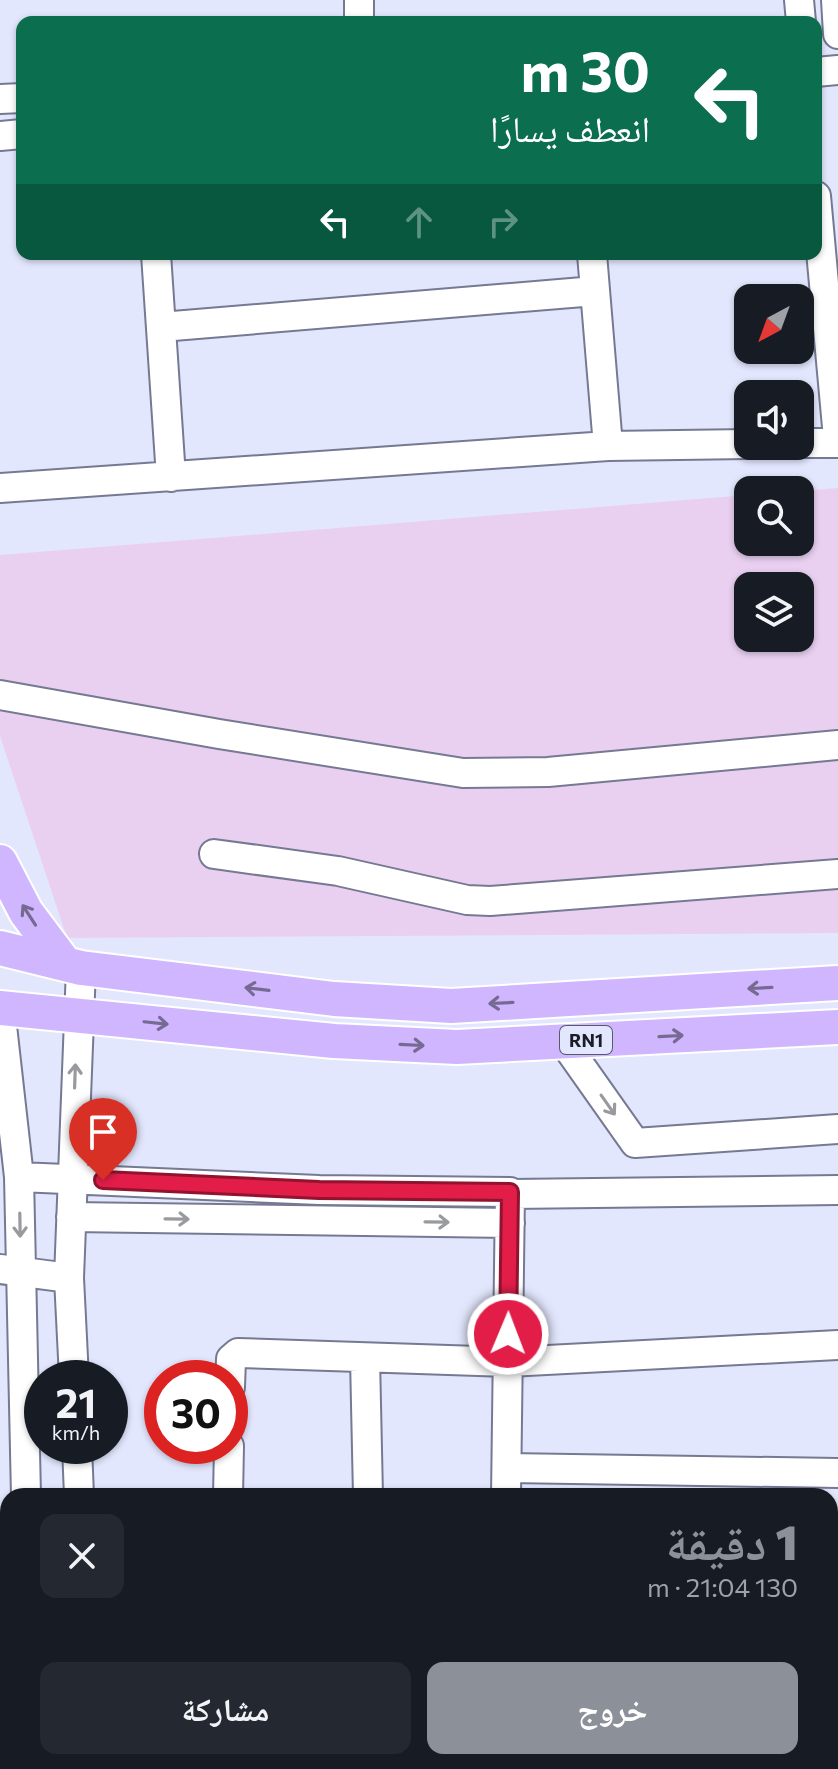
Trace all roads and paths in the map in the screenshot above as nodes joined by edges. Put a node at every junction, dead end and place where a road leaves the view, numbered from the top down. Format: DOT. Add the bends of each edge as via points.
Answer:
graph roads {
  1 [pos="836,0"];
  2 [pos="838,35"];
  3 [pos="156,260"];
  4 [pos="592,260"];
  5 [pos="822,260"];
  6 [pos="595,291"];
  7 [pos="161,327"];
  8 [pos="838,440"];
  9 [pos="814,442"];
  10 [pos="734,444"];
  11 [pos="608,446"];
  12 [pos="171,477"];
  13 [pos="0,488"];
  14 [pos="0,695"];
  15 [pos="838,745"];
  16 [pos="214,854"];
  17 [pos="0,862"];
  18 [pos="838,874"];
  19 [pos="0,948"];
  20 [pos="73,966"];
  21 [pos="838,983"];
  22 [pos="0,1008"];
  23 [pos="78,1016"];
  24 [pos="838,1027"];
  25 [pos="563,1041"];
  26 [pos="8,1123"];
  27 [pos="838,1129"];
  28 [pos="19,1177"];
  29 [pos="72,1178"];
  30 [pos="319,1190"];
  31 [pos="838,1190"];
  32 [pos="510,1193"];
  33 [pos="71,1217"];
  34 [pos="321,1221"];
  35 [pos="510,1223"];
  36 [pos="10,1270"];
  37 [pos="69,1278"];
  38 [pos="838,1345"];
  39 [pos="365,1358"];
  40 [pos="73,1360"];
  41 [pos="231,1360"];
  42 [pos="508,1362"];
  43 [pos="78,1464"];
  44 [pos="229,1464"];
  45 [pos="508,1468"];
  46 [pos="838,1473"];
  47 [pos="25,1488"];
  48 [pos="79,1488"];
  49 [pos="228,1488"];
  50 [pos="368,1488"];
  51 [pos="507,1488"];
  1 -- 2 [label="street"];
  3 -- 7 [label="street"];
  4 -- 6 [label="street"];
  5 -- 8 [label="street"];
  6 -- 7 [label="street"];
  6 -- 11 [label="street"];
  7 -- 12 [label="street"];
  8 -- 9 [label="street"];
  10 -- 11 [label="street"];
  11 -- 12 [label="street"];
  12 -- 13 [label="street"];
  14 -- 15 [label="street" via="463,773 548,772"];
  16 -- 18 [label="street" via="338,871 490,901"];
  20 -- 17 [label="main road, one-way" via="26,912"];
  19 -- 20 [label="main road, RN1"];
  21 -- 20 [label="main road, RN1, one-way" via="451,1006 334,999"];
  20 -- 23 [label="street"];
  22 -- 23 [label="main road, RN1"];
  22 -- 26 [label="street"];
  23 -- 25 [label="main road, RN1, one-way" via="334,1041 457,1047"];
  29 -- 23 [label="street, one-way"];
  25 -- 24 [label="main road, RN1, one-way"];
  25 -- 27 [label="street, one-way" via="635,1143"];
  26 -- 28 [label="street"];
  28 -- 29 [label="street"];
  28 -- 36 [label="street, one-way"];
  29 -- 30 [label="street"];
  29 -- 33 [label="street"];
  30 -- 32 [label="street"];
  30 -- 34 [label="street"];
  31 -- 32 [label="street"];
  32 -- 35 [label="street"];
  33 -- 34 [label="street, one-way"];
  33 -- 37 [label="street"];
  34 -- 35 [label="street, one-way"];
  35 -- 42 [label="street"];
  36 -- 37 [label="street"];
  36 -- 47 [label="street"];
  37 -- 40 [label="street"];
  38 -- 42 [label="street"];
  39 -- 41 [label="street" via="235,1353"];
  39 -- 42 [label="street"];
  39 -- 50 [label="street"];
  42 -- 45 [label="street"];
  43 -- 48 [label="street"];
  44 -- 49 [label="street"];
  45 -- 46 [label="street"];
  45 -- 51 [label="street"];
}
